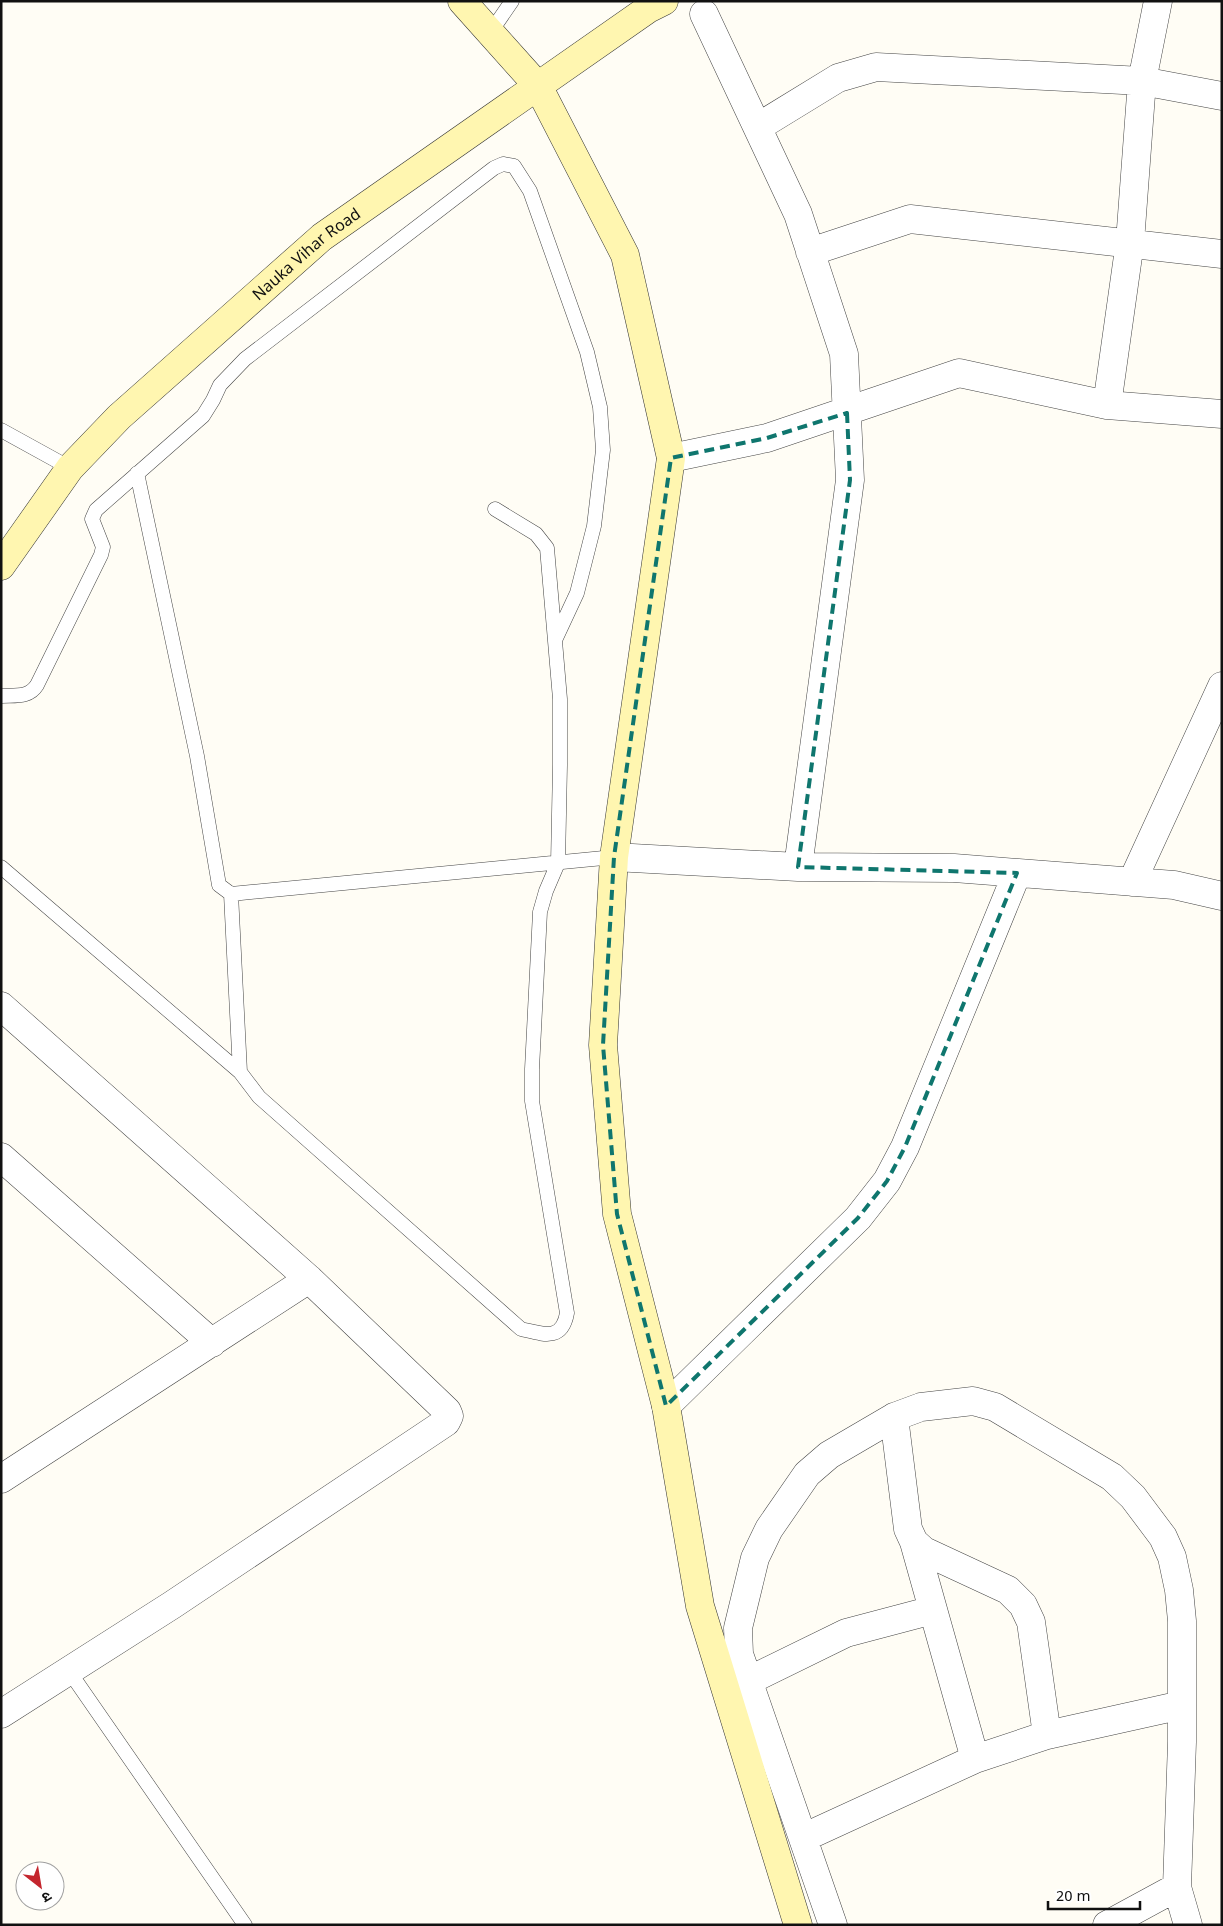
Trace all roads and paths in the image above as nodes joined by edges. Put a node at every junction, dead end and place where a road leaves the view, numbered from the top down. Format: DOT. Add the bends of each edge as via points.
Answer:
graph roads {
  1 [pos="462,1"];
  2 [pos="512,1"];
  3 [pos="664,1"];
  4 [pos="1158,1"];
  5 [pos="704,14"];
  6 [pos="490,33"];
  7 [pos="1142,81"];
  8 [pos="538,86"];
  9 [pos="1222,96"];
  10 [pos="758,127"];
  11 [pos="1130,242"];
  12 [pos="810,252"];
  13 [pos="1222,254"];
  14 [pos="1107,405"];
  15 [pos="847,413"];
  16 [pos="1222,414"];
  17 [pos="1,430"];
  18 [pos="671,458"];
  19 [pos="70,468"];
  20 [pos="137,473"];
  21 [pos="495,508"];
  22 [pos="1,566"];
  23 [pos="555,641"];
  24 [pos="1222,686"];
  25 [pos="1,696"];
  26 [pos="614,857"];
  27 [pos="558,862"];
  28 [pos="798,866"];
  29 [pos="1,867"];
  30 [pos="1017,873"];
  31 [pos="1132,882"];
  32 [pos="231,894"];
  33 [pos="1222,896"];
  34 [pos="1,1006"];
  35 [pos="240,1072"];
  36 [pos="1,1157"];
  37 [pos="309,1279"];
  38 [pos="212,1342"];
  39 [pos="666,1406"];
  40 [pos="894,1417"];
  41 [pos="1,1479"];
  42 [pos="914,1542"];
  43 [pos="933,1610"];
  44 [pos="69,1672"];
  45 [pos="748,1681"];
  46 [pos="1182,1705"];
  47 [pos="1,1714"];
  48 [pos="1046,1735"];
  49 [pos="976,1759"];
  50 [pos="803,1838"];
  51 [pos="1177,1887"];
  52 [pos="245,1925"];
  53 [pos="798,1925"];
  54 [pos="833,1925"];
  55 [pos="1107,1925"];
  56 [pos="1188,1925"];
  1 -- 6 [label="street"];
  2 -- 6 [label="lane"];
  3 -- 8 [label="street, Nauka Vihar Road"];
  4 -- 7 [label="street"];
  5 -- 10 [label="street"];
  6 -- 8 [label="street"];
  7 -- 9 [label="street"];
  7 -- 10 [label="street" via="876,67 838,78"];
  7 -- 11 [label="street"];
  8 -- 18 [label="street" via="625,255"];
  8 -- 19 [label="street, Nauka Vihar Road" via="322,237 119,416"];
  10 -- 12 [label="street" via="798,214"];
  11 -- 12 [label="street" via="910,219"];
  11 -- 13 [label="street"];
  11 -- 14 [label="street"];
  12 -- 15 [label="street" via="844,354"];
  14 -- 15 [label="street" via="959,373"];
  14 -- 16 [label="street"];
  15 -- 18 [label="street" via="767,438"];
  15 -- 28 [label="street" via="850,480"];
  17 -- 19 [label="lane"];
  18 -- 26 [label="street"];
  19 -- 22 [label="street, Nauka Vihar Road"];
  20 -- 23 [label="lane" via="203,416 220,385 245,359 494,168 502,164 514,166 530,191 588,352 600,407 603,450 594,526 577,593"];
  20 -- 25 [label="lane" via="96,510 92,519 103,547 101,555 33,692"];
  20 -- 32 [label="lane" via="197,756 219,885"];
  21 -- 23 [label="lane" via="536,534 547,548"];
  23 -- 27 [label="lane" via="560,699"];
  24 -- 31 [label="street"];
  26 -- 27 [label="lane"];
  26 -- 28 [label="street"];
  26 -- 39 [label="street" via="603,1046 617,1214"];
  27 -- 32 [label="lane"];
  27 -- 35 [label="lane" via="540,912 532,1069 532,1101 567,1313 565,1324 556,1333 545,1335 521,1329 270,1108"];
  28 -- 30 [label="street" via="954,868"];
  29 -- 35 [label="lane"];
  30 -- 31 [label="street"];
  30 -- 39 [label="street" via="905,1147 886,1181 858,1218"];
  31 -- 33 [label="street" via="1174,885"];
  32 -- 35 [label="lane"];
  34 -- 37 [label="street"];
  36 -- 38 [label="street"];
  37 -- 38 [label="street"];
  37 -- 44 [label="street" via="447,1411 446,1422"];
  38 -- 41 [label="street"];
  39 -- 53 [label="street" via="700,1606"];
  40 -- 42 [label="street" via="908,1529"];
  40 -- 45 [label="street" via="829,1455 807,1474 769,1529 755,1558 738,1628 739,1654"];
  40 -- 46 [label="street" via="921,1407 973,1400 995,1407 1112,1477 1133,1497 1163,1537 1180,1590"];
  42 -- 43 [label="street"];
  42 -- 48 [label="street" via="924,1551 1008,1590 1023,1605 1031,1622"];
  43 -- 45 [label="street" via="846,1633"];
  43 -- 49 [label="street"];
  44 -- 47 [label="street"];
  44 -- 52 [label="lane"];
  45 -- 50 [label="street"];
  46 -- 48 [label="street"];
  46 -- 51 [label="street"];
  48 -- 49 [label="street"];
  49 -- 50 [label="street"];
  50 -- 54 [label="street"];
  51 -- 55 [label="street"];
  51 -- 56 [label="street"];
}
